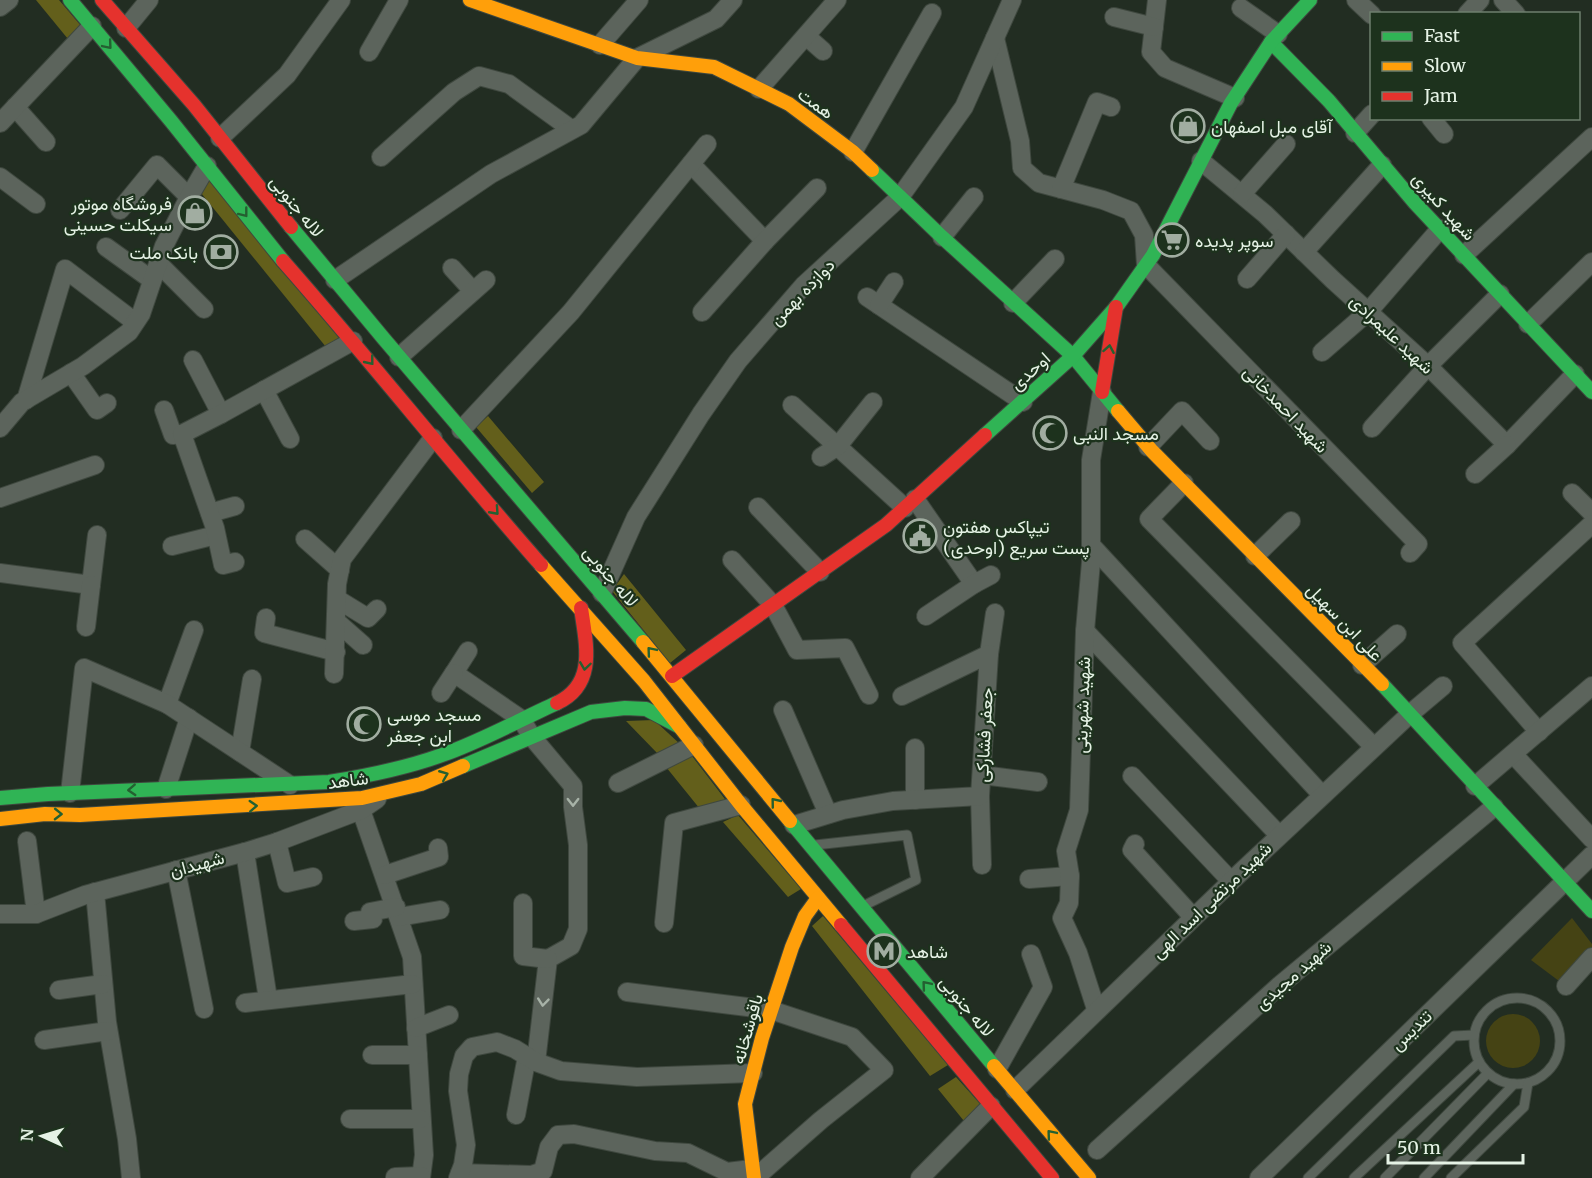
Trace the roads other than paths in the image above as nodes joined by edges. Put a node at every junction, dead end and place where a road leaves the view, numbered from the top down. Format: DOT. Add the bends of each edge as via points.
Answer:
graph roads {
  1 [pos="9,0"];
  2 [pos="70,0"];
  3 [pos="102,0"];
  4 [pos="149,0"];
  5 [pos="341,0"];
  6 [pos="399,0"];
  7 [pos="470,0"];
  8 [pos="639,0"];
  9 [pos="733,0"];
  10 [pos="837,0"];
  11 [pos="1012,0"];
  12 [pos="1157,0"];
  13 [pos="1310,0"];
  14 [pos="1356,0"];
  15 [pos="1480,0"];
  16 [pos="1503,0"];
  17 [pos="0,7"];
  18 [pos="515,7"];
  19 [pos="1241,8"];
  20 [pos="1469,12"];
  21 [pos="1514,12"];
  22 [pos="932,13"];
  23 [pos="1370,14"];
  24 [pos="1114,17"];
  25 [pos="92,26"];
  26 [pos="1154,27"];
  27 [pos="126,28"];
  28 [pos="806,36"];
  29 [pos="995,38"];
  30 [pos="1275,38"];
  31 [pos="600,45"];
  32 [pos="823,51"];
  33 [pos="369,52"];
  34 [pos="637,58"];
  35 [pos="759,89"];
  36 [pos="1235,98"];
  37 [pos="15,107"];
  38 [pos="1111,107"];
  39 [pos="1370,115"];
  40 [pos="1433,120"];
  41 [pos="0,123"];
  42 [pos="571,129"];
  43 [pos="1355,133"];
  44 [pos="1444,134"];
  45 [pos="1592,137"];
  46 [pos="220,138"];
  47 [pos="46,142"];
  48 [pos="707,144"];
  49 [pos="1286,144"];
  50 [pos="853,152"];
  51 [pos="381,157"];
  52 [pos="1201,161"];
  53 [pos="691,165"];
  54 [pos="1382,165"];
  55 [pos="210,170"];
  56 [pos="248,172"];
  57 [pos="0,177"];
  58 [pos="818,188"];
  59 [pos="1061,189"];
  60 [pos="1242,194"];
  61 [pos="189,196"];
  62 [pos="900,197"];
  63 [pos="974,197"];
  64 [pos="36,204"];
  65 [pos="120,210"];
  66 [pos="1440,229"];
  67 [pos="1286,234"];
  68 [pos="942,237"];
  69 [pos="765,241"];
  70 [pos="306,246"];
  71 [pos="106,247"];
  72 [pos="1304,252"];
  73 [pos="276,253"];
  74 [pos="1464,255"];
  75 [pos="1054,259"];
  76 [pos="1592,262"];
  77 [pos="1146,265"];
  78 [pos="452,268"];
  79 [pos="155,272"];
  80 [pos="1247,279"];
  81 [pos="335,280"];
  82 [pos="894,282"];
  83 [pos="1500,294"];
  84 [pos="1014,303"];
  85 [pos="1117,306"];
  86 [pos="204,309"];
  87 [pos="702,312"];
  88 [pos="1368,312"];
  89 [pos="135,322"];
  90 [pos="1528,324"];
  91 [pos="352,341"];
  92 [pos="1322,352"];
  93 [pos="1073,356"];
  94 [pos="399,357"];
  95 [pos="193,360"];
  96 [pos="1428,366"];
  97 [pos="71,373"];
  98 [pos="1586,384"];
  99 [pos="264,390"];
  100 [pos="1102,392"];
  101 [pos="26,400"];
  102 [pos="873,402"];
  103 [pos="1023,402"];
  104 [pos="107,403"];
  105 [pos="792,405"];
  106 [pos="164,410"];
  107 [pos="221,414"];
  108 [pos="0,428"];
  109 [pos="1372,428"];
  110 [pos="461,430"];
  111 [pos="182,434"];
  112 [pos="433,438"];
  113 [pos="290,439"];
  114 [pos="1210,441"];
  115 [pos="1507,445"];
  116 [pos="838,446"];
  117 [pos="1148,447"];
  118 [pos="821,457"];
  119 [pos="95,465"];
  120 [pos="1475,474"];
  121 [pos="1184,483"];
  122 [pos="1572,493"];
  123 [pos="0,498"];
  124 [pos="910,504"];
  125 [pos="235,506"];
  126 [pos="758,507"];
  127 [pos="210,513"];
  128 [pos="1592,513"];
  129 [pos="1291,521"];
  130 [pos="1592,524"];
  131 [pos="97,535"];
  132 [pos="216,535"];
  133 [pos="304,539"];
  134 [pos="1091,545"];
  135 [pos="172,546"];
  136 [pos="1410,553"];
  137 [pos="1255,556"];
  138 [pos="732,560"];
  139 [pos="235,562"];
  140 [pos="340,570"];
  141 [pos="820,572"];
  142 [pos="0,573"];
  143 [pos="991,575"];
  144 [pos="974,584"];
  145 [pos="91,585"];
  146 [pos="602,593"];
  147 [pos="337,599"];
  148 [pos="773,605"];
  149 [pos="581,608"];
  150 [pos="377,609"];
  151 [pos="995,613"];
  152 [pos="926,616"];
  153 [pos="266,618"];
  154 [pos="337,622"];
  155 [pos="86,627"];
  156 [pos="194,630"];
  157 [pos="1085,631"];
  158 [pos="1397,634"];
  159 [pos="363,645"];
  160 [pos="468,651"];
  161 [pos="336,652"];
  162 [pos="989,654"];
  163 [pos="1362,665"];
  164 [pos="454,673"];
  165 [pos="334,674"];
  166 [pos="672,676"];
  167 [pos="251,679"];
  168 [pos="1443,686"];
  169 [pos="1592,686"];
  170 [pos="441,693"];
  171 [pos="869,695"];
  172 [pos="902,696"];
  173 [pos="167,704"];
  174 [pos="783,710"];
  175 [pos="1411,713"];
  176 [pos="189,718"];
  177 [pos="521,719"];
  178 [pos="681,728"];
  179 [pos="1539,732"];
  180 [pos="532,737"];
  181 [pos="694,745"];
  182 [pos="1374,747"];
  183 [pos="915,748"];
  184 [pos="240,752"];
  185 [pos="1513,754"];
  186 [pos="982,776"];
  187 [pos="1132,776"];
  188 [pos="1038,782"];
  189 [pos="618,783"];
  190 [pos="290,785"];
  191 [pos="1475,786"];
  192 [pos="166,789"];
  193 [pos="70,793"];
  194 [pos="387,793"];
  195 [pos="1322,795"];
  196 [pos="980,796"];
  197 [pos="0,798"];
  198 [pos="915,800"];
  199 [pos="741,806"];
  200 [pos="1494,807"];
  201 [pos="361,810"];
  202 [pos="828,814"];
  203 [pos="0,819"];
  204 [pos="794,825"];
  205 [pos="1280,835"];
  206 [pos="1592,839"];
  207 [pos="27,842"];
  208 [pos="277,842"];
  209 [pos="1135,844"];
  210 [pos="810,845"];
  211 [pos="438,848"];
  212 [pos="245,852"];
  213 [pos="1592,855"];
  214 [pos="982,865"];
  215 [pos="176,870"];
  216 [pos="385,875"];
  217 [pos="1070,876"];
  218 [pos="313,877"];
  219 [pos="1029,879"];
  220 [pos="1231,881"];
  221 [pos="1564,881"];
  222 [pos="95,892"];
  223 [pos="818,898"];
  224 [pos="523,903"];
  225 [pos="860,907"];
  226 [pos="440,910"];
  227 [pos="1592,911"];
  228 [pos="397,912"];
  229 [pos="0,914"];
  230 [pos="36,914"];
  231 [pos="1193,917"];
  232 [pos="354,921"];
  233 [pos="664,923"];
  234 [pos="1031,954"];
  235 [pos="1592,957"];
  236 [pos="548,959"];
  237 [pos="103,984"];
  238 [pos="413,984"];
  239 [pos="1566,986"];
  240 [pos="58,990"];
  241 [pos="627,992"];
  242 [pos="268,999"];
  243 [pos="245,1003"];
  244 [pos="204,1009"];
  245 [pos="771,1010"];
  246 [pos="1096,1010"];
  247 [pos="449,1015"];
  248 [pos="416,1028"];
  249 [pos="108,1031"];
  250 [pos="1474,1035"];
  251 [pos="44,1040"];
  252 [pos="372,1055"];
  253 [pos="418,1055"];
  254 [pos="532,1059"];
  255 [pos="1479,1062"];
  256 [pos="997,1069"];
  257 [pos="753,1073"];
  258 [pos="1488,1073"];
  259 [pos="1528,1083"];
  260 [pos="1514,1084"];
  261 [pos="1015,1090"];
  262 [pos="992,1106"];
  263 [pos="516,1114"];
  264 [pos="350,1119"];
  265 [pos="421,1119"];
  266 [pos="1096,1150"];
  267 [pos="930,1174"];
  268 [pos="753,1175"];
  269 [pos="459,1176"];
  270 [pos="395,1177"];
  271 [pos="421,1177"];
  272 [pos="131,1178"];
  273 [pos="1053,1178"];
  274 [pos="1089,1178"];
  275 [pos="1258,1178"];
  276 [pos="1308,1178"];
  277 [pos="1354,1178"];
  278 [pos="1385,1178"];
  279 [pos="1424,1178"];
  280 [pos="1451,1178"];
  1 -- 17 [label="street"];
  2 -- 25 [label="main road"];
  3 -- 27 [label="main road, لاله جنوبی"];
  4 -- 27 [label="street"];
  5 -- 46 [label="street" via="287,75"];
  6 -- 33 [label="street"];
  7 -- 18 [label="main road, همت"];
  8 -- 31 [label="street"];
  9 -- 34 [label="street" via="716,19"];
  10 -- 28 [label="street"];
  11 -- 29 [label="street, دوازده بهمن"];
  12 -- 26 [label="street"];
  13 -- 30 [label="main road, اوحدی"];
  14 -- 23 [label="street"];
  15 -- 20 [label="street"];
  16 -- 21 [label="street"];
  18 -- 31 [label="main road, همت"];
  19 -- 30 [label="street"];
  22 -- 50 [label="street"];
  24 -- 26 [label="street"];
  25 -- 37 [label="street"];
  25 -- 55 [label="main road, one-way"];
  26 -- 36 [label="street" via="1150,52 1165,68"];
  27 -- 46 [label="main road, لاله جنوبی"];
  28 -- 32 [label="street"];
  28 -- 35 [label="street"];
  29 -- 59 [label="street" via="1020,141 1022,168 1039,183"];
  29 -- 62 [label="street, دوازده بهمن" via="964,107"];
  30 -- 36 [label="main road, اوحدی"];
  30 -- 43 [label="main road, شهید کبیری"];
  31 -- 34 [label="main road, همت"];
  34 -- 35 [label="main road, همت" via="714,67"];
  34 -- 42 [label="street" via="581,125"];
  35 -- 50 [label="main road, همت" via="789,104"];
  36 -- 52 [label="main road, اوحدی"];
  37 -- 41 [label="street"];
  37 -- 47 [label="street"];
  38 -- 59 [label="street" via="1097,102"];
  39 -- 43 [label="street"];
  40 -- 44 [label="street"];
  42 -- 51 [label="street" via="509,84 479,76 454,92"];
  42 -- 81 [label="street" via="491,174"];
  43 -- 54 [label="main road, شهید کبیری"];
  45 -- 74 [label="street"];
  46 -- 56 [label="main road, لاله جنوبی"];
  48 -- 53 [label="street"];
  49 -- 60 [label="street"];
  50 -- 62 [label="main road, همت"];
  52 -- 60 [label="street, شهید علیمرادی"];
  52 -- 77 [label="main road, اوحدی"];
  53 -- 69 [label="street"];
  53 -- 110 [label="street" via="571,312"];
  54 -- 66 [label="main road, شهید کبیری"];
  54 -- 72 [label="street"];
  55 -- 56 [label="main road" via="227,186 239,190 246,187"];
  55 -- 61 [label="street"];
  55 -- 73 [label="main road, one-way"];
  56 -- 70 [label="main road, لاله جنوبی"];
  57 -- 64 [label="street"];
  58 -- 69 [label="street"];
  59 -- 77 [label="street" via="1131,211 1144,235"];
  60 -- 67 [label="street, شهید علیمرادی"];
  61 -- 65 [label="street" via="157,165"];
  61 -- 79 [label="street"];
  62 -- 68 [label="main road, همت"];
  62 -- 146 [label="street, دوازده بهمن" via="804,285 738,361 636,517"];
  63 -- 68 [label="street"];
  66 -- 74 [label="main road, شهید کبیری"];
  66 -- 88 [label="street"];
  67 -- 72 [label="street, شهید علیمرادی"];
  67 -- 80 [label="street"];
  68 -- 84 [label="main road, همت"];
  69 -- 87 [label="street"];
  70 -- 73 [label="main road" via="281,234 274,240"];
  70 -- 81 [label="main road, لاله جنوبی"];
  71 -- 79 [label="street"];
  72 -- 88 [label="street, شهید علیمرادی"];
  73 -- 91 [label="main road"];
  74 -- 83 [label="main road, شهید کبیری"];
  75 -- 84 [label="street"];
  76 -- 90 [label="street"];
  77 -- 85 [label="main road, اوحدی"];
  77 -- 136 [label="street, شهید احمدخانی" via="1418,544"];
  78 -- 94 [label="street" via="479,286"];
  79 -- 86 [label="street"];
  79 -- 89 [label="street"];
  81 -- 94 [label="main road, لاله جنوبی"];
  82 -- 103 [label="street" via="873,301"];
  83 -- 90 [label="main road, شهید کبیری"];
  83 -- 96 [label="street"];
  84 -- 93 [label="main road, همت"];
  85 -- 93 [label="main road, اوحدی"];
  100 -- 85 [label="main road, one-way"];
  88 -- 92 [label="street"];
  88 -- 96 [label="street, شهید علیمرادی"];
  89 -- 97 [label="street" via="129,332"];
  89 -- 101 [label="street" via="64,269"];
  90 -- 98 [label="main road, شهید کبیری"];
  91 -- 99 [label="street"];
  91 -- 112 [label="main road, one-way"];
  93 -- 100 [label="main road, علی ابن سهیل"];
  93 -- 103 [label="main road, اوحدی"];
  94 -- 110 [label="main road, لاله جنوبی"];
  95 -- 107 [label="street"];
  96 -- 109 [label="street"];
  96 -- 115 [label="street, شهید علیمرادی"];
  97 -- 101 [label="street"];
  97 -- 104 [label="street" via="97,410"];
  98 -- 115 [label="street"];
  99 -- 107 [label="street"];
  99 -- 113 [label="street"];
  100 -- 117 [label="main road, علی ابن سهیل"];
  100 -- 134 [label="street, شهید شهرینی" via="1091,459"];
  101 -- 108 [label="street"];
  102 -- 116 [label="street"];
  103 -- 124 [label="main road, اوحدی"];
  105 -- 116 [label="street" via="812,431"];
  106 -- 111 [label="street" via="173,435"];
  107 -- 111 [label="street"];
  110 -- 146 [label="main road, لاله جنوبی"];
  111 -- 127 [label="street"];
  112 -- 140 [label="street" via="342,559"];
  112 -- 149 [label="main road, one-way"];
  114 -- 117 [label="street" via="1182,411"];
  115 -- 120 [label="street"];
  116 -- 118 [label="street"];
  116 -- 124 [label="street"];
  117 -- 121 [label="main road, علی ابن سهیل"];
  119 -- 123 [label="street"];
  121 -- 137 [label="main road, علی ابن سهیل"];
  121 -- 182 [label="street" via="1149,519"];
  122 -- 128 [label="street"];
  124 -- 141 [label="main road, اوحدی"];
  124 -- 144 [label="street"];
  125 -- 127 [label="street"];
  126 -- 141 [label="street"];
  127 -- 132 [label="street"];
  129 -- 137 [label="street"];
  130 -- 179 [label="street" via="1462,643"];
  131 -- 145 [label="street"];
  132 -- 135 [label="street"];
  132 -- 139 [label="street" via="223,565"];
  133 -- 140 [label="street"];
  134 -- 157 [label="street, شهید شهرینی"];
  134 -- 195 [label="street"];
  137 -- 163 [label="main road, علی ابن سهیل"];
  138 -- 148 [label="street"];
  140 -- 147 [label="street"];
  141 -- 148 [label="main road, اوحدی"];
  142 -- 145 [label="street"];
  143 -- 144 [label="street"];
  144 -- 152 [label="street"];
  145 -- 155 [label="street"];
  166 -- 146 [label="main road, لاله جنوبی, one-way"];
  147 -- 150 [label="street" via="368,618"];
  147 -- 154 [label="street"];
  148 -- 166 [label="main road, اوحدی"];
  148 -- 171 [label="street" via="797,650 845,648"];
  149 -- 177 [label="main road, شاهد, one-way" via="586,650 585,673 580,684 567,698"];
  149 -- 178 [label="main road"];
  151 -- 162 [label="street"];
  153 -- 161 [label="street" via="264,633"];
  154 -- 159 [label="street"];
  154 -- 161 [label="street"];
  156 -- 173 [label="street"];
  157 -- 205 [label="street"];
  157 -- 217 [label="street, شهید شهرینی" via="1079,810 1066,851"];
  158 -- 163 [label="street"];
  160 -- 164 [label="street"];
  161 -- 165 [label="street"];
  162 -- 172 [label="street, جعفر فشارکی"];
  162 -- 186 [label="street, جعفر فشارکی"];
  163 -- 175 [label="main road, علی ابن سهیل"];
  164 -- 170 [label="street"];
  164 -- 177 [label="street"];
  204 -- 166 [label="main road, لاله جنوبی, one-way"];
  167 -- 184 [label="street"];
  168 -- 175 [label="street, شهید مرتضی اسد الهی"];
  169 -- 179 [label="street"];
  173 -- 176 [label="street"];
  173 -- 193 [label="street" via="84,668"];
  174 -- 202 [label="street"];
  175 -- 182 [label="street, شهید مرتضی اسد الهی"];
  175 -- 191 [label="main road, علی ابن سهیل"];
  176 -- 184 [label="street"];
  176 -- 192 [label="street"];
  177 -- 180 [label="street"];
  177 -- 190 [label="main road, شاهد" via="458,750 428,759 359,777"];
  178 -- 180 [label="main road, شاهد" via="646,709 625,708 591,712"];
  178 -- 181 [label="main road"];
  179 -- 185 [label="street"];
  194 -- 180 [label="main road, شاهد, one-way" via="421,784"];
  180 -- 236 [label="street, one-way" via="573,786 578,845 578,929 571,946"];
  181 -- 189 [label="street"];
  181 -- 199 [label="main road"];
  182 -- 195 [label="street, شهید مرتضی اسد الهی"];
  183 -- 198 [label="street"];
  184 -- 190 [label="street"];
  185 -- 191 [label="street"];
  185 -- 206 [label="street"];
  186 -- 188 [label="street"];
  186 -- 196 [label="street, جعفر فشارکی"];
  187 -- 220 [label="street"];
  190 -- 192 [label="main road, شاهد"];
  191 -- 200 [label="main road, علی ابن سهیل"];
  192 -- 193 [label="main road, شاهد, one-way"];
  193 -- 197 [label="main road, شاهد"];
  194 -- 201 [label="street, شهیدان"];
  203 -- 194 [label="main road, شاهد, one-way" via="298,803"];
  195 -- 205 [label="street, شهید مرتضی اسد الهی"];
  196 -- 198 [label="street, جعفر فشارکی"];
  196 -- 214 [label="street"];
  198 -- 202 [label="street, جعفر فشارکی"];
  199 -- 223 [label="main road"];
  199 -- 233 [label="street" via="674,823"];
  200 -- 221 [label="main road, علی ابن سهیل"];
  200 -- 266 [label="street, شهید مجیدی" via="1279,986"];
  201 -- 208 [label="street, شهیدان"];
  201 -- 216 [label="street"];
  202 -- 204 [label="street, جعفر فشارکی"];
  204 -- 210 [label="main road, لاله جنوبی"];
  205 -- 220 [label="street, شهید مرتضی اسد الهی"];
  207 -- 230 [label="street"];
  208 -- 212 [label="street, شهیدان"];
  208 -- 218 [label="street" via="287,883"];
  209 -- 231 [label="street" via="1132,850"];
  210 -- 225 [label="main road, لاله جنوبی"];
  210 -- 225 [label="lane" via="907,835 916,880"];
  211 -- 216 [label="street" via="439,857"];
  212 -- 215 [label="street, شهیدان"];
  212 -- 242 [label="street"];
  213 -- 221 [label="street, تندیس"];
  215 -- 222 [label="street, شهیدان"];
  215 -- 244 [label="street"];
  216 -- 228 [label="street"];
  217 -- 219 [label="street"];
  217 -- 246 [label="street, شهید شهرینی" via="1070,903 1062,918"];
  220 -- 231 [label="street, شهید مرتضی اسد الهی"];
  221 -- 227 [label="main road, علی ابن سهیل"];
  221 -- 275 [label="street, تندیس"];
  222 -- 230 [label="street, شهیدان"];
  222 -- 237 [label="street"];
  223 -- 245 [label="main road, باقوشخانه" via="805,916"];
  223 -- 262 [label="main road"];
  224 -- 236 [label="street" via="523,956"];
  256 -- 225 [label="main road, لاله جنوبی, one-way"];
  226 -- 228 [label="street"];
  228 -- 232 [label="street" via="370,912 373,919"];
  228 -- 238 [label="street" via="412,957"];
  229 -- 230 [label="street, شهیدان"];
  231 -- 246 [label="street, شهید مرتضی اسد الهی"];
  234 -- 256 [label="street" via="1043,987"];
  235 -- 239 [label="street"];
  236 -- 254 [label="street, one-way"];
  237 -- 240 [label="street"];
  237 -- 249 [label="street"];
  238 -- 242 [label="street"];
  238 -- 248 [label="street"];
  241 -- 245 [label="street"];
  242 -- 243 [label="street"];
  245 -- 257 [label="main road, باقوشخانه"];
  245 -- 268 [label="street" via="852,1037 884,1070"];
  246 -- 261 [label="street, شهید مرتضی اسد الهی"];
  247 -- 248 [label="street"];
  248 -- 253 [label="street"];
  249 -- 251 [label="street"];
  249 -- 272 [label="street"];
  250 -- 255 [label="lane"];
  250 -- 259 [label="lane" via="1487,1010 1498,1002 1526,999 1549,1012 1560,1039 1558,1054 1542,1077"];
  250 -- 276 [label="lane" via="1454,1035"];
  252 -- 253 [label="street"];
  253 -- 265 [label="street"];
  254 -- 257 [label="street" via="561,1071 637,1077"];
  254 -- 263 [label="street"];
  254 -- 269 [label="street" via="497,1042 472,1047 464,1056 458,1091 466,1145"];
  255 -- 258 [label="lane"];
  255 -- 277 [label="lane"];
  256 -- 261 [label="main road, لاله جنوبی"];
  257 -- 268 [label="main road, باقوشخانه" via="745,1104"];
  258 -- 260 [label="lane"];
  258 -- 278 [label="lane"];
  259 -- 260 [label="lane"];
  259 -- 280 [label="lane" via="1524,1107"];
  260 -- 279 [label="lane"];
  274 -- 261 [label="main road, لاله جنوبی, one-way"];
  262 -- 267 [label="street"];
  262 -- 273 [label="main road"];
  264 -- 265 [label="street"];
  265 -- 271 [label="street"];
  268 -- 269 [label="street" via="727,1172 688,1153 655,1151 574,1134 558,1135 549,1147 543,1171 532,1175"];
  270 -- 271 [label="street"];
}
